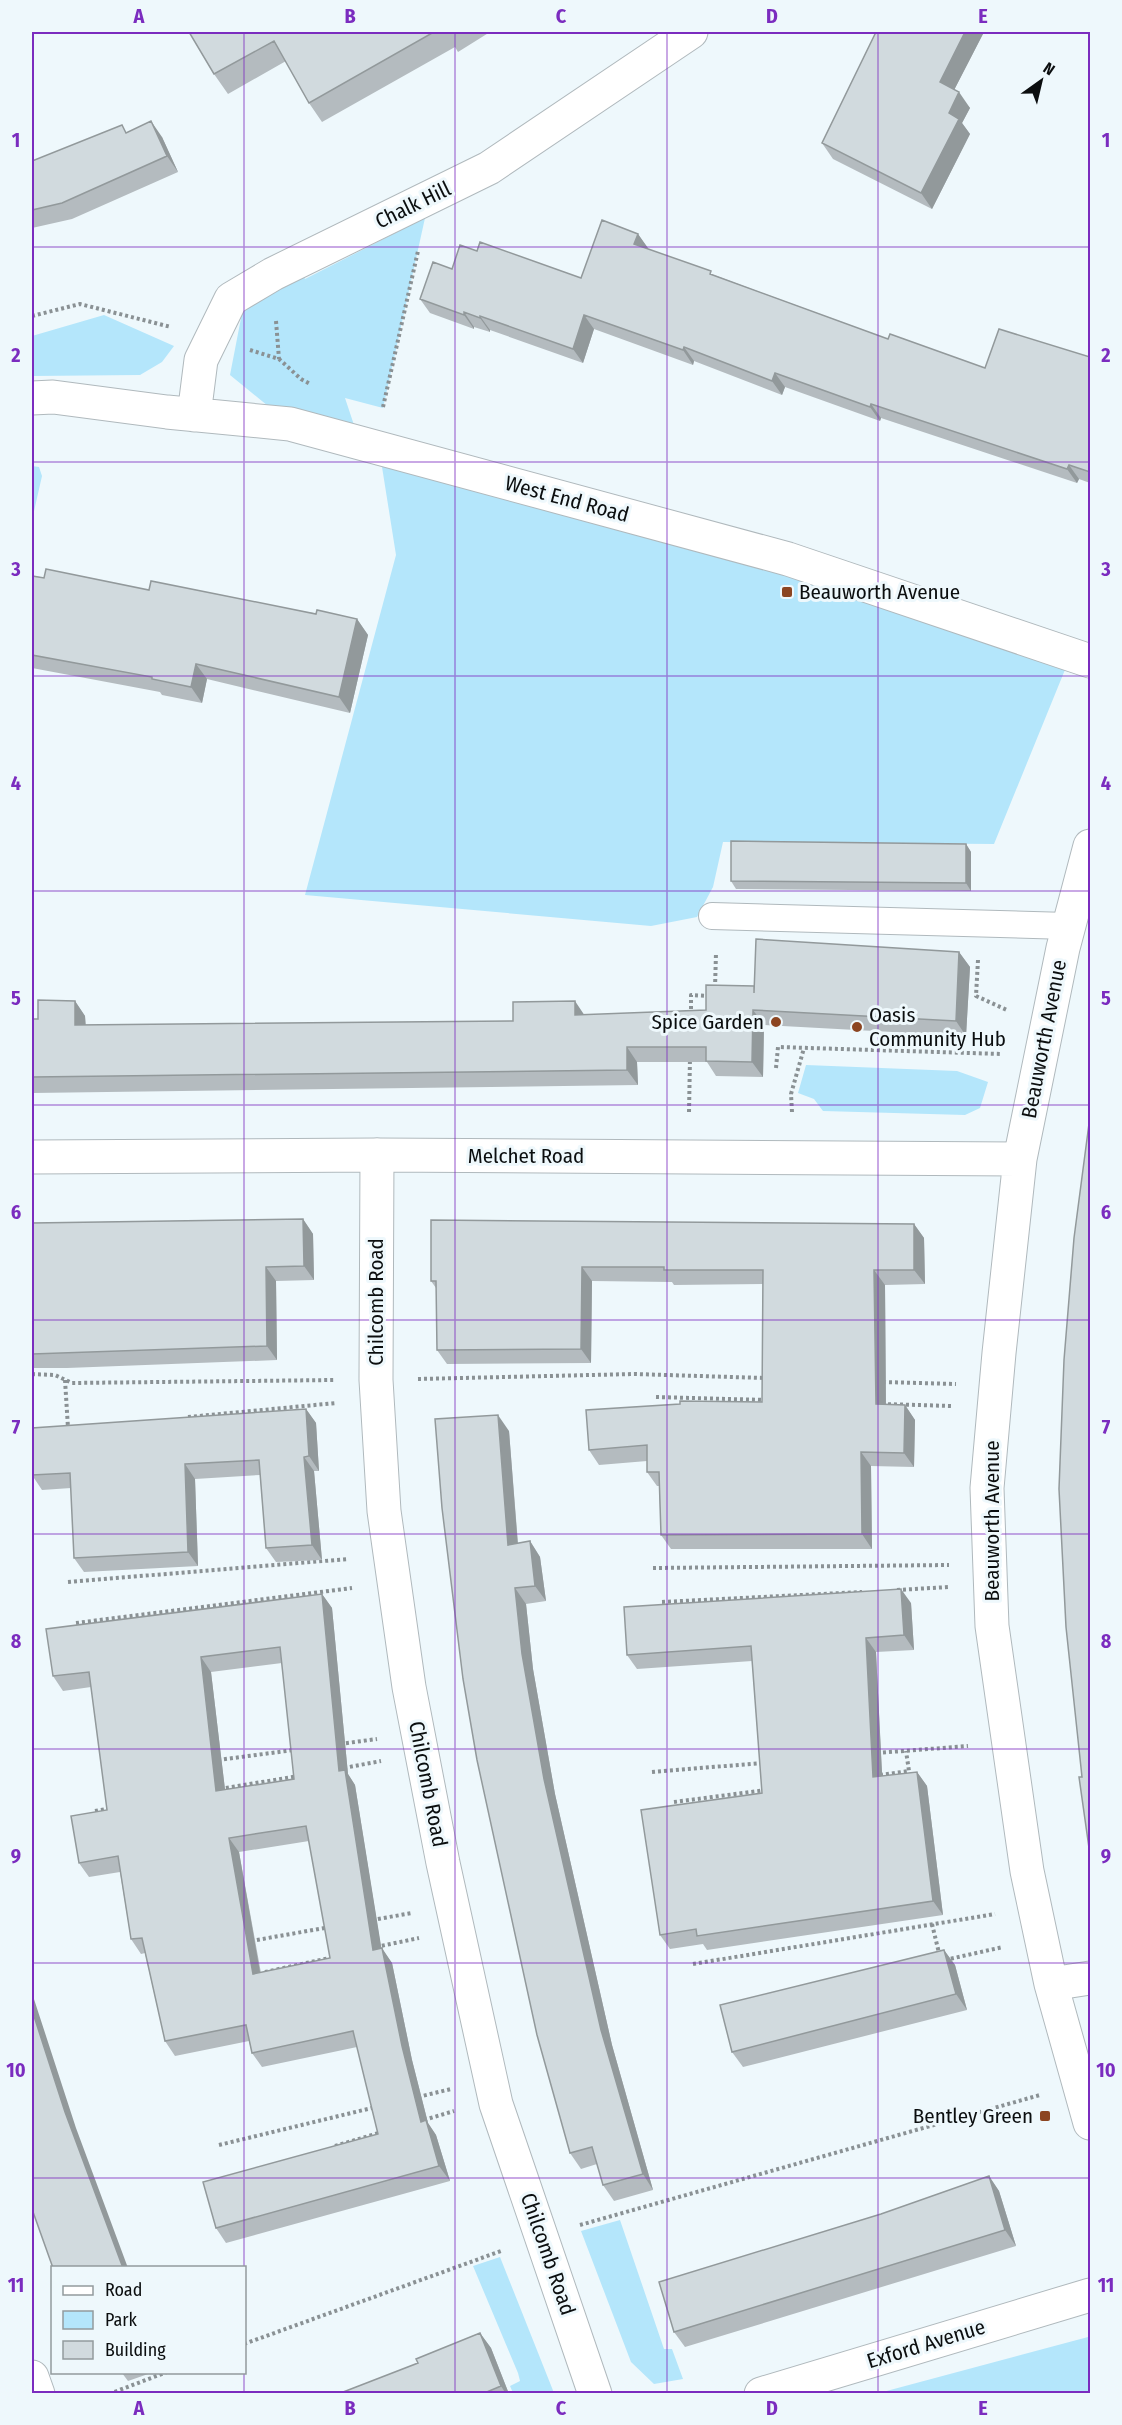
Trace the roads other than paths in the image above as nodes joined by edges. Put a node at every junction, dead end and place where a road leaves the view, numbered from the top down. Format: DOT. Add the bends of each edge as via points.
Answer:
graph roads {
  1 [pos="691,32"];
  2 [pos="32,398"];
  3 [pos="194,415"];
  4 [pos="1090,661"];
  5 [pos="1090,846"];
  6 [pos="712,916"];
  7 [pos="1068,926"];
  8 [pos="377,1155"];
  9 [pos="32,1157"];
  10 [pos="1020,1159"];
  11 [pos="1090,1978"];
  12 [pos="1051,1984"];
  13 [pos="1090,2123"];
  14 [pos="1090,2295"];
  15 [pos="32,2377"];
  16 [pos="38,2394"];
  17 [pos="596,2394"];
  18 [pos="761,2394"];
  1 -- 3 [label="street, Chalk Hill" via="489,168 273,274 231,299 201,360"];
  2 -- 3 [label="street, West End Road"];
  3 -- 4 [label="street, West End Road" via="290,424 788,559"];
  5 -- 7 [label="street, Beauworth Avenue"];
  6 -- 7 [label="lane"];
  7 -- 10 [label="street, Beauworth Avenue"];
  8 -- 9 [label="street, Melchet Road"];
  8 -- 10 [label="street, Melchet Road"];
  8 -- 17 [label="street, Chilcomb Road" via="377,1389 384,1511 420,1744 493,2089"];
  10 -- 12 [label="street, Beauworth Avenue" via="987,1488 990,1575 992,1626 1027,1871"];
  11 -- 12 [label="street"];
  12 -- 13 [label="street, Beauworth Avenue"];
  14 -- 18 [label="street, Exford Avenue"];
  15 -- 16 [label="street"];
}
